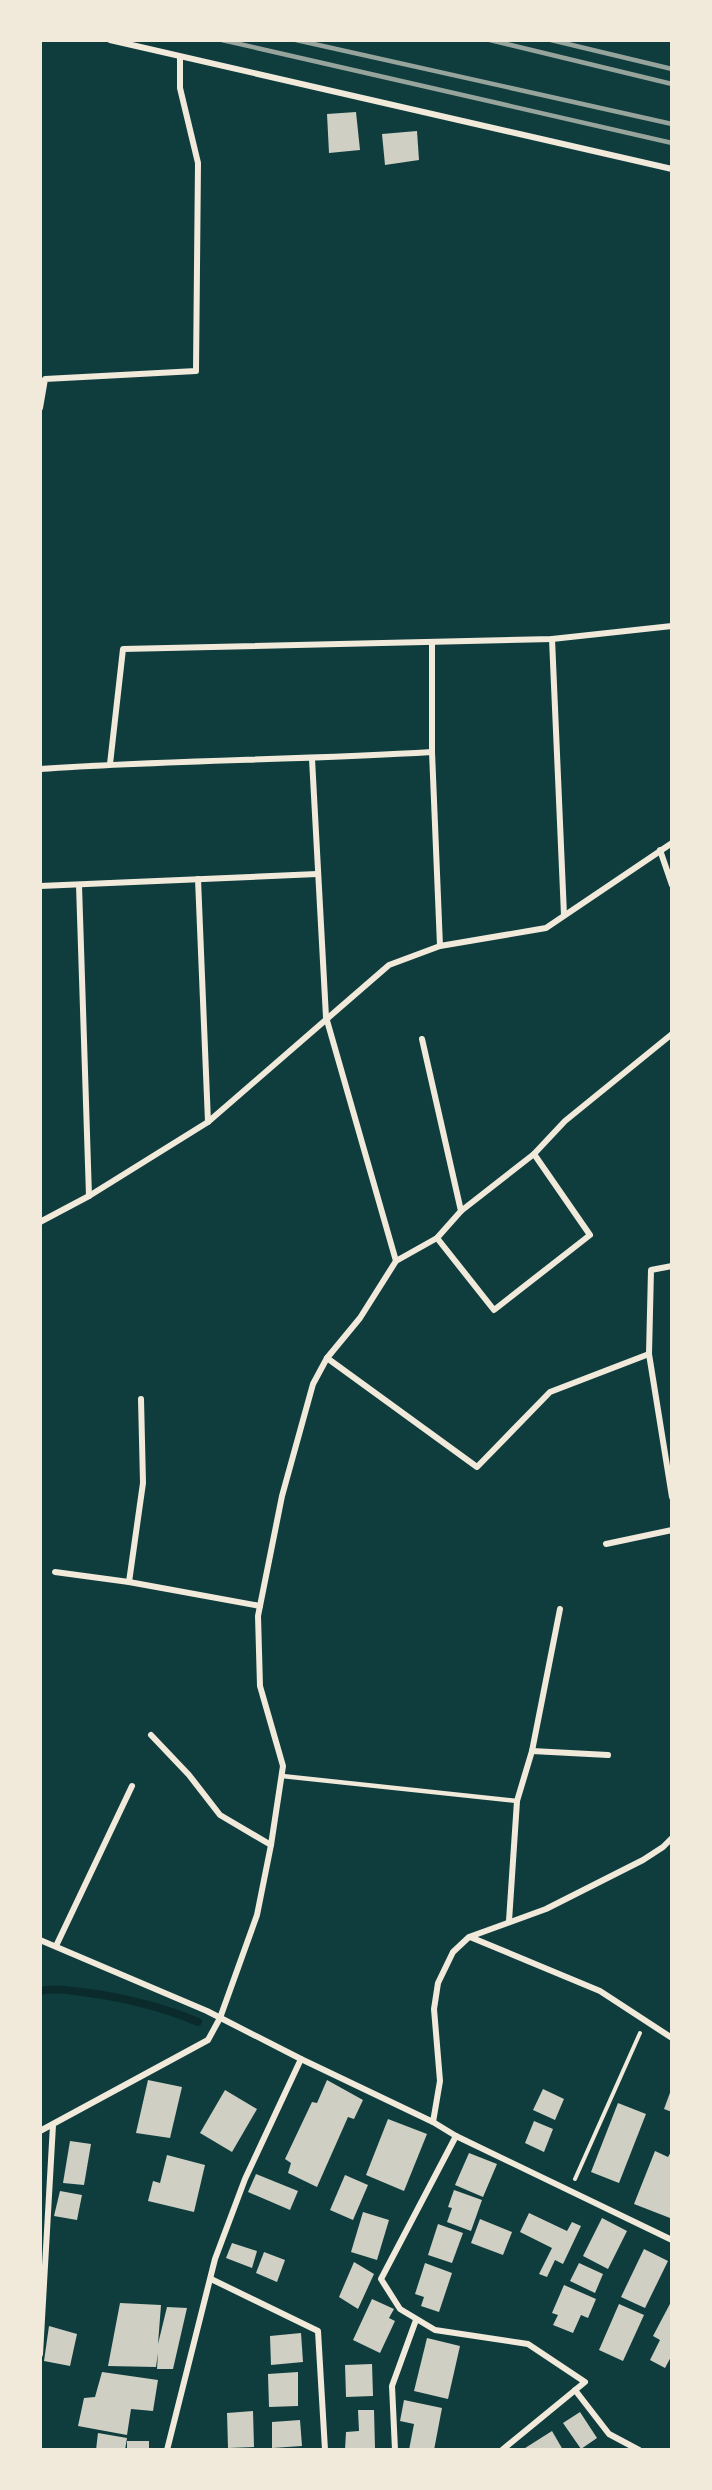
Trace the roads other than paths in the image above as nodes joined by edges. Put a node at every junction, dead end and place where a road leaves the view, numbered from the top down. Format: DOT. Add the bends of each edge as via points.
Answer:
graph roads {
  1 [pos="110,40"];
  2 [pos="180,57"];
  3 [pos="672,169"];
  4 [pos="40,408"];
  5 [pos="672,626"];
  6 [pos="552,639"];
  7 [pos="432,642"];
  8 [pos="432,752"];
  9 [pos="312,759"];
  10 [pos="110,764"];
  11 [pos="40,769"];
  12 [pos="672,843"];
  13 [pos="660,850"];
  14 [pos="317,874"];
  15 [pos="198,879"];
  16 [pos="79,885"];
  17 [pos="672,885"];
  18 [pos="40,886"];
  19 [pos="564,915"];
  20 [pos="440,946"];
  21 [pos="326,1017"];
  22 [pos="672,1034"];
  23 [pos="422,1039"];
  24 [pos="208,1122"];
  25 [pos="534,1154"];
  26 [pos="89,1196"];
  27 [pos="461,1211"];
  28 [pos="40,1222"];
  29 [pos="438,1238"];
  30 [pos="396,1261"];
  31 [pos="672,1266"];
  32 [pos="649,1354"];
  33 [pos="327,1358"];
  34 [pos="141,1399"];
  35 [pos="672,1497"];
  36 [pos="672,1530"];
  37 [pos="606,1544"];
  38 [pos="55,1572"];
  39 [pos="129,1582"];
  40 [pos="260,1606"];
  41 [pos="560,1609"];
  42 [pos="151,1735"];
  43 [pos="531,1751"];
  44 [pos="608,1755"];
  45 [pos="282,1776"];
  46 [pos="132,1786"];
  47 [pos="517,1801"];
  48 [pos="672,1838"];
  49 [pos="271,1845"];
  50 [pos="509,1921"];
  51 [pos="469,1937"];
  52 [pos="40,1940"];
  53 [pos="56,1946"];
  54 [pos="220,2018"];
  55 [pos="672,2038"];
  56 [pos="300,2059"];
  57 [pos="433,2122"];
  58 [pos="53,2125"];
  59 [pos="40,2131"];
  60 [pos="456,2136"];
  61 [pos="672,2240"];
  62 [pos="211,2279"];
  63 [pos="416,2320"];
  64 [pos="40,2355"];
  65 [pos="575,2390"];
  66 [pos="167,2450"];
  67 [pos="325,2450"];
  68 [pos="395,2450"];
  69 [pos="502,2450"];
  70 [pos="639,2450"];
  1 -- 2 [label="street"];
  2 -- 3 [label="street"];
  2 -- 4 [label="street" via="180,88 198,163 196,371 45,378"];
  5 -- 6 [label="street"];
  6 -- 7 [label="street"];
  6 -- 19 [label="street"];
  7 -- 8 [label="street"];
  7 -- 10 [label="street" via="123,649"];
  8 -- 9 [label="street"];
  8 -- 20 [label="street"];
  9 -- 10 [label="street"];
  9 -- 14 [label="street"];
  10 -- 11 [label="street"];
  12 -- 13 [label="street"];
  13 -- 17 [label="street"];
  13 -- 19 [label="street"];
  14 -- 15 [label="street"];
  14 -- 21 [label="street"];
  15 -- 16 [label="street"];
  15 -- 24 [label="street"];
  16 -- 18 [label="street"];
  16 -- 26 [label="street"];
  19 -- 20 [label="street" via="546,928"];
  20 -- 21 [label="street" via="389,965"];
  21 -- 24 [label="street"];
  21 -- 30 [label="street"];
  22 -- 25 [label="street" via="565,1121"];
  23 -- 27 [label="street"];
  24 -- 26 [label="street"];
  25 -- 27 [label="street"];
  25 -- 29 [label="street" via="590,1235 494,1310"];
  26 -- 28 [label="street"];
  27 -- 29 [label="street"];
  29 -- 30 [label="street"];
  30 -- 33 [label="street" via="360,1318"];
  31 -- 32 [label="street" via="651,1270"];
  32 -- 33 [label="street" via="550,1392 477,1467"];
  32 -- 35 [label="street"];
  33 -- 40 [label="street" via="313,1384 282,1496"];
  34 -- 39 [label="street" via="143,1484"];
  36 -- 37 [label="street"];
  38 -- 39 [label="street"];
  39 -- 40 [label="street"];
  40 -- 45 [label="street" via="260,1686 283,1766"];
  41 -- 43 [label="street"];
  42 -- 49 [label="street" via="220,1815"];
  43 -- 44 [label="street"];
  43 -- 47 [label="street"];
  45 -- 47 [label="lane"];
  45 -- 49 [label="street"];
  46 -- 53 [label="street"];
  47 -- 50 [label="street"];
  48 -- 50 [label="street" via="634,1865 546,1909"];
  49 -- 54 [label="street" via="257,1915"];
  50 -- 51 [label="street"];
  51 -- 55 [label="street" via="600,1991"];
  51 -- 57 [label="street" via="453,1952 438,1983 434,2008 440,2080"];
  52 -- 53 [label="street"];
  53 -- 54 [label="street"];
  54 -- 56 [label="street"];
  54 -- 58 [label="street" via="208,2040"];
  56 -- 57 [label="street"];
  56 -- 62 [label="street" via="246,2179"];
  57 -- 60 [label="street"];
  58 -- 59 [label="street"];
  58 -- 64 [label="street"];
  60 -- 61 [label="street"];
  60 -- 63 [label="street" via="381,2279 400,2309"];
  62 -- 66 [label="street"];
  62 -- 67 [label="street" via="318,2331"];
  63 -- 65 [label="street" via="435,2331 528,2344 585,2382"];
  63 -- 68 [label="street" via="392,2386"];
  65 -- 69 [label="street"];
  65 -- 70 [label="street" via="609,2434"];
}
